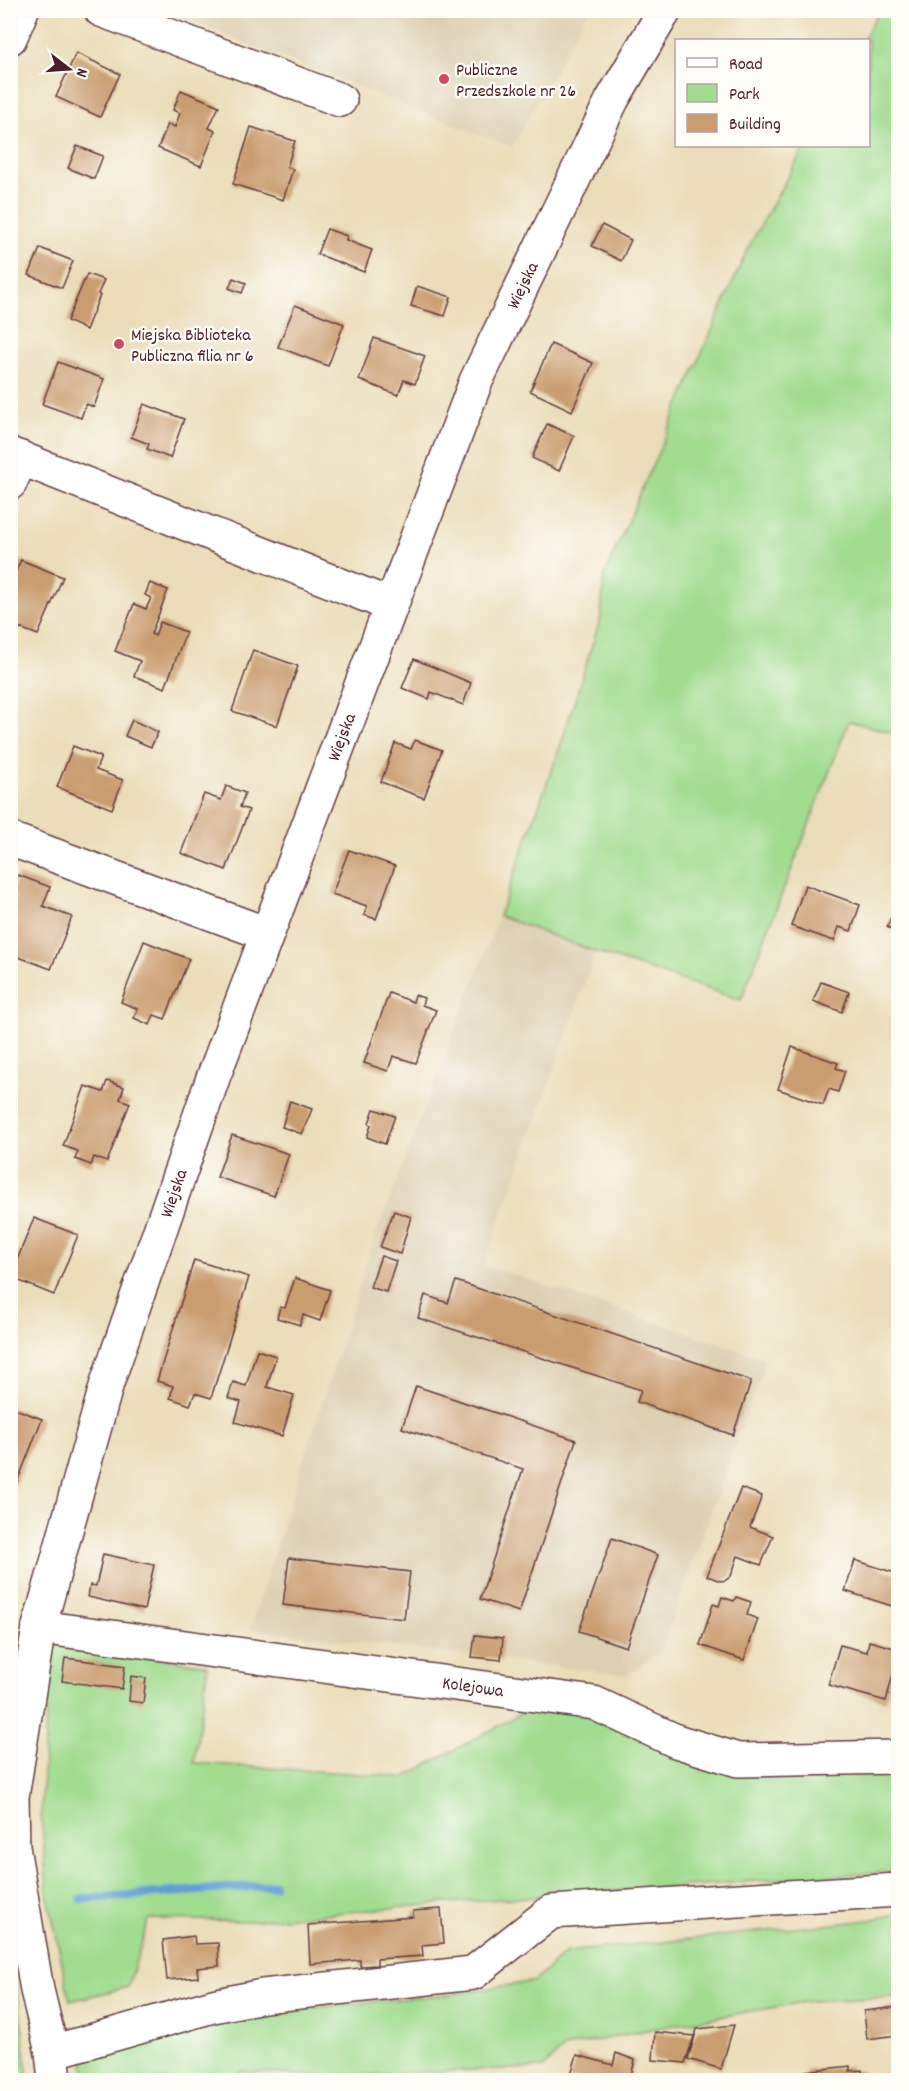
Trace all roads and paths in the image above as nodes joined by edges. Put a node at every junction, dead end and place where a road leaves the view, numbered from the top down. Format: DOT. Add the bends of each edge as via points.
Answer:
graph roads {
  1 [pos="22,10"];
  2 [pos="101,10"];
  3 [pos="665,10"];
  4 [pos="10,38"];
  5 [pos="340,100"];
  6 [pos="14,465"];
  7 [pos="391,605"];
  8 [pos="10,839"];
  9 [pos="267,934"];
  10 [pos="39,1627"];
  11 [pos="898,1757"];
  12 [pos="11,1797"];
  13 [pos="898,1890"];
  14 [pos="53,2066"];
  1 -- 4 [label="street"];
  2 -- 5 [label="street"];
  3 -- 7 [label="street, Wiejska" via="612,100 476,381"];
  6 -- 7 [label="street"];
  7 -- 9 [label="street, Wiejska"];
  8 -- 9 [label="street"];
  9 -- 10 [label="street, Wiejska" via="110,1373"];
  10 -- 11 [label="street, Kolejowa" via="594,1703 676,1741 738,1760"];
  10 -- 12 [label="street, Wiejska"];
  12 -- 14 [label="street, Wiejska" via="13,1847"];
  13 -- 14 [label="street" via="551,1912 473,1972 262,1996 213,2006"];
}
